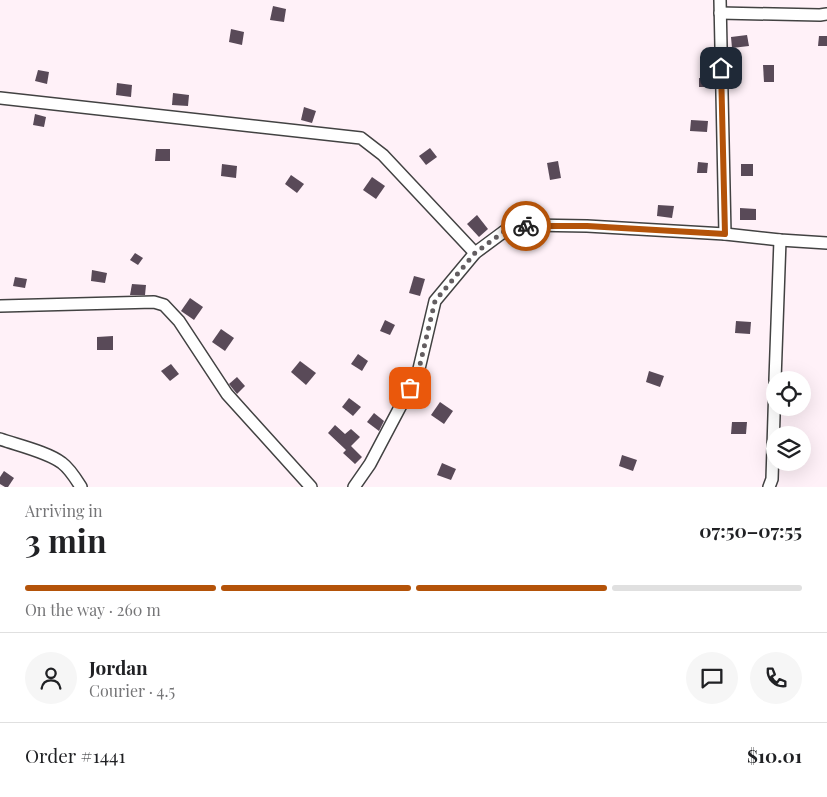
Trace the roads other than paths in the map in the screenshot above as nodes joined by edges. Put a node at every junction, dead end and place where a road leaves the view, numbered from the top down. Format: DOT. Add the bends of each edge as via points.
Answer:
graph roads {
  1 [pos="720,0"];
  2 [pos="720,13"];
  3 [pos="827,14"];
  4 [pos="0,98"];
  5 [pos="725,234"];
  6 [pos="780,240"];
  7 [pos="827,243"];
  8 [pos="475,253"];
  9 [pos="0,306"];
  10 [pos="775,371"];
  11 [pos="774,416"];
  12 [pos="0,439"];
  13 [pos="81,487"];
  14 [pos="311,487"];
  15 [pos="354,487"];
  16 [pos="769,487"];
  1 -- 2 [label="street"];
  2 -- 3 [label="street"];
  2 -- 5 [label="street"];
  4 -- 8 [label="street" via="361,138 384,155"];
  5 -- 6 [label="street"];
  5 -- 8 [label="street" via="528,225 506,230"];
  6 -- 7 [label="street"];
  6 -- 10 [label="street"];
  8 -- 15 [label="street" via="435,301 418,373 370,464"];
  9 -- 14 [label="street" via="164,304 179,321 227,394"];
  11 -- 16 [label="street"];
  12 -- 13 [label="street" via="53,457 63,464"];
}
